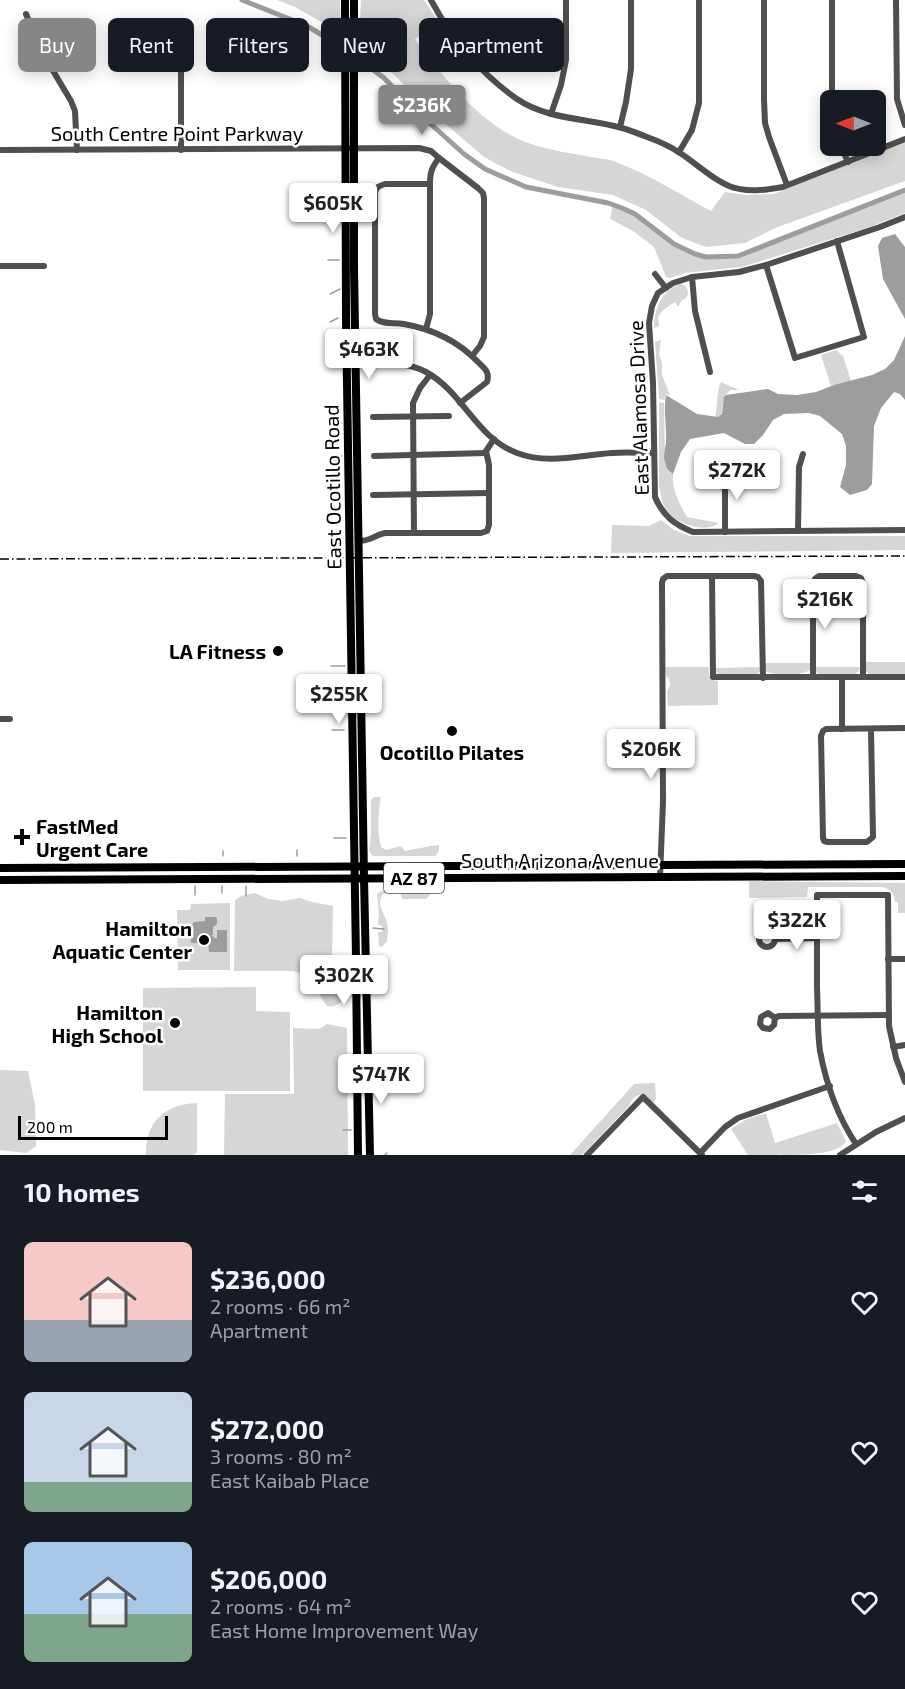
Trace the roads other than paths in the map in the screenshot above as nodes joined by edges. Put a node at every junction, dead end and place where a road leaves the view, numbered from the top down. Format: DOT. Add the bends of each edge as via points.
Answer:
graph roads {
  1 [pos="345,0"];
  2 [pos="354,0"];
  3 [pos="430,0"];
  4 [pos="566,0"];
  5 [pos="631,0"];
  6 [pos="699,0"];
  7 [pos="764,0"];
  8 [pos="832,0"];
  9 [pos="896,0"];
  10 [pos="26,14"];
  11 [pos="181,72"];
  12 [pos="832,90"];
  13 [pos="550,114"];
  14 [pos="905,124"];
  15 [pos="620,127"];
  16 [pos="905,139"];
  17 [pos="346,149"];
  18 [pos="355,149"];
  19 [pos="0,150"];
  20 [pos="77,150"];
  21 [pos="181,150"];
  22 [pos="679,152"];
  23 [pos="845,156"];
  24 [pos="439,158"];
  25 [pos="848,162"];
  26 [pos="430,184"];
  27 [pos="787,185"];
  28 [pos="905,217"];
  29 [pos="837,242"];
  30 [pos="766,265"];
  31 [pos="0,266"];
  32 [pos="44,266"];
  33 [pos="655,274"];
  34 [pos="692,277"];
  35 [pos="666,288"];
  36 [pos="426,329"];
  37 [pos="472,356"];
  38 [pos="347,363"];
  39 [pos="356,363"];
  40 [pos="710,372"];
  41 [pos="430,375"];
  42 [pos="460,403"];
  43 [pos="449,416"];
  44 [pos="374,417"];
  45 [pos="413,417"];
  46 [pos="494,440"];
  47 [pos="486,453"];
  48 [pos="654,453"];
  49 [pos="803,454"];
  50 [pos="374,456"];
  51 [pos="414,456"];
  52 [pos="718,479"];
  53 [pos="489,493"];
  54 [pos="414,494"];
  55 [pos="373,495"];
  56 [pos="905,530"];
  57 [pos="798,531"];
  58 [pos="725,532"];
  59 [pos="414,533"];
  60 [pos="358,541"];
  61 [pos="712,576"];
  62 [pos="813,677"];
  63 [pos="863,677"];
  64 [pos="905,677"];
  65 [pos="763,678"];
  66 [pos="842,678"];
  67 [pos="0,719"];
  68 [pos="10,719"];
  69 [pos="905,728"];
  70 [pos="842,729"];
  71 [pos="871,729"];
  72 [pos="352,742"];
  73 [pos="362,742"];
  74 [pos="661,864"];
  75 [pos="905,864"];
  76 [pos="359,866"];
  77 [pos="0,868"];
  78 [pos="660,876"];
  79 [pos="905,876"];
  80 [pos="359,878"];
  81 [pos="0,880"];
  82 [pos="817,938"];
  83 [pos="775,939"];
  84 [pos="888,959"];
  85 [pos="905,959"];
  86 [pos="818,1015"];
  87 [pos="889,1015"];
  88 [pos="775,1018"];
  89 [pos="905,1045"];
  90 [pos="892,1047"];
  91 [pos="905,1082"];
  92 [pos="830,1086"];
  93 [pos="905,1118"];
  94 [pos="855,1144"];
  95 [pos="592,1153"];
  96 [pos="701,1154"];
  97 [pos="358,1155"];
  98 [pos="370,1155"];
  99 [pos="840,1155"];
  1 -- 17 [label="main road, East Ocotillo Road"];
  2 -- 18 [label="main road, East Ocotillo Road"];
  3 -- 13 [label="street" via="447,28 486,72 518,100"];
  4 -- 13 [label="street" via="566,60"];
  5 -- 15 [label="street" via="630,77"];
  6 -- 22 [label="street" via="699,103 692,130"];
  7 -- 27 [label="street" via="765,123"];
  8 -- 12 [label="street"];
  9 -- 14 [label="street" via="897,99"];
  10 -- 20 [label="street" via="75,111"];
  11 -- 21 [label="street"];
  13 -- 15 [label="street"];
  15 -- 22 [label="street"];
  16 -- 25 [label="street"];
  17 -- 18 [label="street, South Centre Point Parkway"];
  17 -- 21 [label="street, South Centre Point Parkway"];
  17 -- 38 [label="main road, East Ocotillo Road"];
  18 -- 24 [label="street, South Centre Point Parkway" via="419,148"];
  18 -- 39 [label="main road, East Ocotillo Road"];
  19 -- 20 [label="street, South Centre Point Parkway"];
  20 -- 21 [label="street, South Centre Point Parkway"];
  22 -- 27 [label="street" via="729,186 768,190"];
  23 -- 25 [label="street"];
  24 -- 26 [label="street" via="430,173"];
  24 -- 37 [label="street, South Centre Point Parkway" via="478,188 484,198 484,338"];
  25 -- 27 [label="street"];
  26 -- 36 [label="street" via="430,314"];
  26 -- 36 [label="street" via="385,184 375,194 376,319"];
  28 -- 29 [label="street"];
  29 -- 30 [label="street"];
  29 -- 30 [label="street" via="864,336 795,358"];
  30 -- 34 [label="street"];
  31 -- 32 [label="street"];
  33 -- 35 [label="street"];
  34 -- 35 [label="street"];
  34 -- 40 [label="street" via="695,311"];
  35 -- 48 [label="street, East Alamosa Drive" via="658,293 649,323"];
  36 -- 37 [label="street"];
  37 -- 42 [label="street" via="489,377"];
  38 -- 39 [label="street"];
  38 -- 72 [label="main road, East Ocotillo Road"];
  39 -- 41 [label="street" via="397,364"];
  39 -- 60 [label="main road, East Ocotillo Road"];
  41 -- 42 [label="street"];
  41 -- 45 [label="street" via="416,396"];
  42 -- 46 [label="street"];
  43 -- 45 [label="street"];
  44 -- 45 [label="street"];
  45 -- 51 [label="street"];
  46 -- 47 [label="street"];
  46 -- 48 [label="street" via="516,453 548,459"];
  47 -- 51 [label="street"];
  47 -- 53 [label="street"];
  48 -- 58 [label="street, East Alamosa Drive" via="655,497 670,520 693,532"];
  49 -- 57 [label="street" via="799,467"];
  50 -- 51 [label="street"];
  51 -- 54 [label="street"];
  52 -- 58 [label="street" via="725,489"];
  53 -- 54 [label="street"];
  53 -- 59 [label="street" via="486,532"];
  54 -- 55 [label="street"];
  54 -- 59 [label="street"];
  56 -- 57 [label="street"];
  57 -- 58 [label="street"];
  59 -- 60 [label="street" via="386,533 369,541"];
  60 -- 73 [label="main road, East Ocotillo Road"];
  61 -- 65 [label="street" via="753,576 761,581"];
  61 -- 65 [label="street" via="713,677"];
  61 -- 74 [label="street" via="667,576 662,583"];
  62 -- 63 [label="street" via="815,579 855,576 862,583"];
  62 -- 65 [label="street"];
  62 -- 66 [label="street"];
  63 -- 64 [label="street"];
  63 -- 66 [label="street"];
  66 -- 70 [label="street"];
  67 -- 68 [label="street"];
  69 -- 71 [label="street"];
  70 -- 71 [label="street"];
  70 -- 71 [label="street" via="826,729 821,736 823,838 828,842 869,841 873,837"];
  72 -- 73 [label="main road"];
  72 -- 76 [label="main road, East Ocotillo Road"];
  73 -- 76 [label="main road, East Ocotillo Road"];
  74 -- 75 [label="main road, South Arizona Avenue / AZ 87"];
  74 -- 76 [label="main road, South Arizona Avenue / AZ 87"];
  74 -- 78 [label="street"];
  76 -- 77 [label="main road, South Arizona Avenue / AZ 87"];
  76 -- 80 [label="main road"];
  78 -- 79 [label="main road, South Arizona Avenue / AZ 87"];
  78 -- 80 [label="main road, South Arizona Avenue / AZ 87"];
  80 -- 81 [label="main road, South Arizona Avenue / AZ 87"];
  80 -- 97 [label="main road"];
  80 -- 98 [label="main road"];
  82 -- 83 [label="street"];
  82 -- 84 [label="street" via="817,895 888,895"];
  82 -- 86 [label="street"];
  84 -- 85 [label="street"];
  84 -- 87 [label="street"];
  86 -- 87 [label="street"];
  86 -- 88 [label="street"];
  86 -- 92 [label="street" via="820,1050"];
  87 -- 90 [label="street"];
  89 -- 90 [label="street"];
  90 -- 91 [label="street"];
  92 -- 94 [label="street"];
  92 -- 96 [label="street" via="738,1118"];
  93 -- 94 [label="street"];
  94 -- 99 [label="street"];
  95 -- 96 [label="street" via="643,1097"];
}
